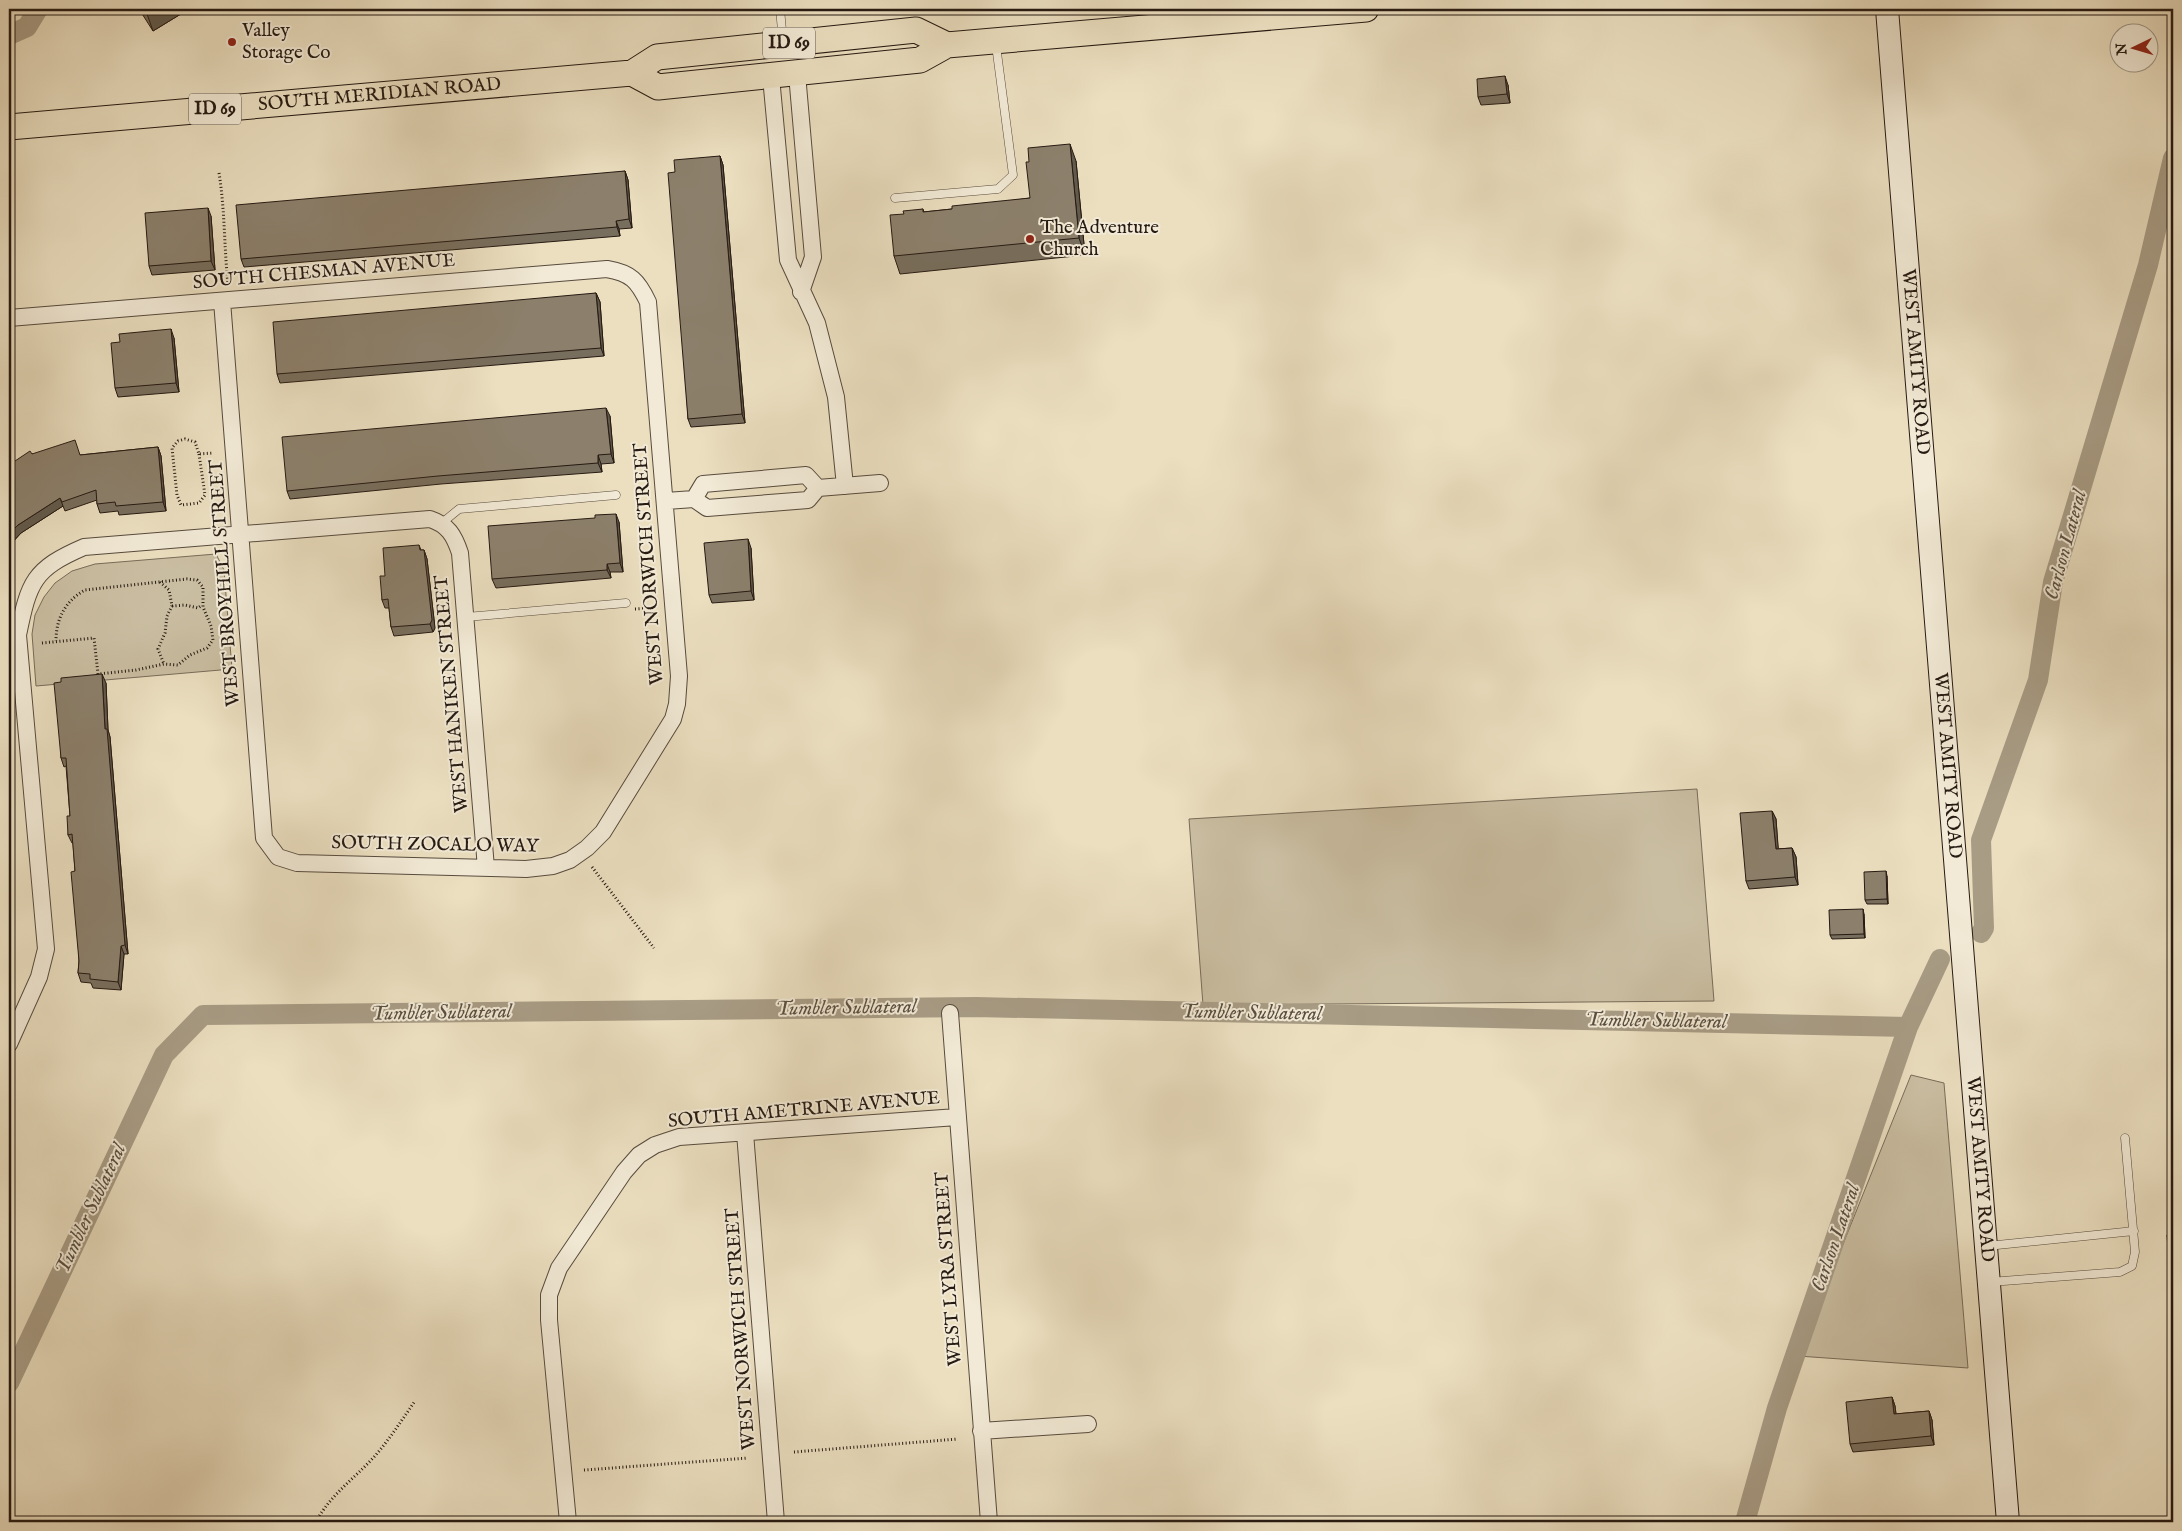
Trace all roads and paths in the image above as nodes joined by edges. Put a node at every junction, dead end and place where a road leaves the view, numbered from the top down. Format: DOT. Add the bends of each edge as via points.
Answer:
graph roads {
  1 [pos="780,9"];
  2 [pos="1366,9"];
  3 [pos="1886,9"];
  4 [pos="996,41"];
  5 [pos="940,42"];
  6 [pos="783,43"];
  7 [pos="797,74"];
  8 [pos="636,76"];
  9 [pos="771,77"];
  10 [pos="9,127"];
  11 [pos="219,173"];
  12 [pos="895,198"];
  13 [pos="639,283"];
  14 [pos="801,292"];
  15 [pos="226,295"];
  16 [pos="9,318"];
  17 [pos="213,453"];
  18 [pos="200,454"];
  19 [pos="880,482"];
  20 [pos="845,486"];
  21 [pos="818,488"];
  22 [pos="616,495"];
  23 [pos="694,499"];
  24 [pos="666,502"];
  25 [pos="442,523"];
  26 [pos="241,534"];
  27 [pos="160,582"];
  28 [pos="626,602"];
  29 [pos="203,604"];
  30 [pos="172,606"];
  31 [pos="466,617"];
  32 [pos="56,641"];
  33 [pos="42,643"];
  34 [pos="164,664"];
  35 [pos="587,848"];
  36 [pos="278,857"];
  37 [pos="592,867"];
  38 [pos="486,868"];
  39 [pos="654,948"];
  40 [pos="950,1013"];
  41 [pos="9,1044"];
  42 [pos="957,1117"];
  43 [pos="745,1134"];
  44 [pos="2125,1138"];
  45 [pos="2134,1231"];
  46 [pos="1985,1246"];
  47 [pos="1988,1282"];
  48 [pos="415,1401"];
  49 [pos="1088,1424"];
  50 [pos="982,1431"];
  51 [pos="958,1439"];
  52 [pos="794,1452"];
  53 [pos="748,1458"];
  54 [pos="584,1470"];
  55 [pos="316,1522"];
  56 [pos="568,1522"];
  57 [pos="776,1522"];
  58 [pos="989,1522"];
  59 [pos="2008,1522"];
  1 -- 6 [label="lane"];
  2 -- 4 [label="main road, SOUTH MERIDIAN ROAD / ID 69"];
  3 -- 46 [label="main road, WEST AMITY ROAD"];
  4 -- 5 [label="main road, SOUTH MERIDIAN ROAD / ID 69"];
  4 -- 12 [label="lane" via="1013,175 998,189"];
  5 -- 6 [label="main road, SOUTH MERIDIAN ROAD / ID 69" via="916,30"];
  5 -- 7 [label="main road, SOUTH MERIDIAN ROAD / ID 69" via="920,60"];
  5 -- 9 [label="main road" via="795,59"];
  6 -- 8 [label="main road, SOUTH MERIDIAN ROAD / ID 69" via="657,57"];
  7 -- 9 [label="main road, SOUTH MERIDIAN ROAD / ID 69"];
  7 -- 14 [label="street" via="813,257"];
  8 -- 9 [label="main road, SOUTH MERIDIAN ROAD / ID 69" via="658,87"];
  8 -- 10 [label="main road, SOUTH MERIDIAN ROAD / ID 69"];
  9 -- 14 [label="street" via="788,260"];
  11 -- 15 [label="path" via="224,202"];
  13 -- 15 [label="street, SOUTH CHESMAN AVENUE" via="622,271 607,269"];
  13 -- 24 [label="street, WEST NORWICH STREET" via="648,302"];
  14 -- 20 [label="street" via="817,323 836,397"];
  15 -- 16 [label="street, SOUTH CHESMAN AVENUE"];
  15 -- 26 [label="street, WEST BROYHILL STREET"];
  17 -- 18 [label="path"];
  18 -- 18 [label="path" via="191,440 178,441 172,448 176,495 181,505 199,503 205,495"];
  19 -- 20 [label="street"];
  20 -- 21 [label="street"];
  21 -- 23 [label="street" via="808,500 707,508"];
  21 -- 23 [label="street" via="806,475 703,484"];
  22 -- 25 [label="lane" via="459,509"];
  23 -- 24 [label="street"];
  24 -- 35 [label="street, WEST NORWICH STREET" via="679,676 677,704 667,731 603,832"];
  25 -- 26 [label="street" via="430,519"];
  25 -- 31 [label="street, WEST HANIKEN STREET" via="454,536 460,553"];
  26 -- 36 [label="street, WEST BROYHILL STREET" via="264,838"];
  26 -- 41 [label="street" via="84,547 61,557 38,574 25,602 18,635 46,949 39,976"];
  27 -- 29 [label="path" via="197,580 203,587"];
  27 -- 30 [label="path" via="169,590"];
  27 -- 32 [label="path" via="99,587 81,592 62,611"];
  28 -- 31 [label="lane"];
  29 -- 30 [label="path" via="198,608"];
  29 -- 34 [label="path" via="213,634 211,644 178,665"];
  30 -- 34 [label="path" via="158,649"];
  31 -- 38 [label="street, WEST HANIKEN STREET"];
  32 -- 33 [label="path"];
  32 -- 34 [label="path" via="94,638 98,674"];
  35 -- 38 [label="street, SOUTH ZOCALO WAY" via="570,860 553,866"];
  36 -- 38 [label="street, SOUTH ZOCALO WAY" via="297,863"];
  37 -- 39 [label="path"];
  40 -- 42 [label="street, WEST LYRA STREET"];
  42 -- 43 [label="street, SOUTH AMETRINE AVENUE"];
  42 -- 50 [label="street, WEST LYRA STREET"];
  43 -- 56 [label="street, SOUTH AMETRINE AVENUE" via="679,1137 655,1145 639,1155 559,1268 549,1295 549,1320"];
  43 -- 57 [label="street, WEST NORWICH STREET"];
  44 -- 45 [label="lane"];
  45 -- 46 [label="lane"];
  45 -- 47 [label="lane" via="2135,1260 2125,1271"];
  46 -- 47 [label="main road, WEST AMITY ROAD"];
  47 -- 59 [label="main road, WEST AMITY ROAD"];
  48 -- 55 [label="path" via="388,1440 335,1494"];
  49 -- 50 [label="street"];
  50 -- 58 [label="street, WEST LYRA STREET"];
  51 -- 52 [label="path"];
  53 -- 54 [label="path"];
}
